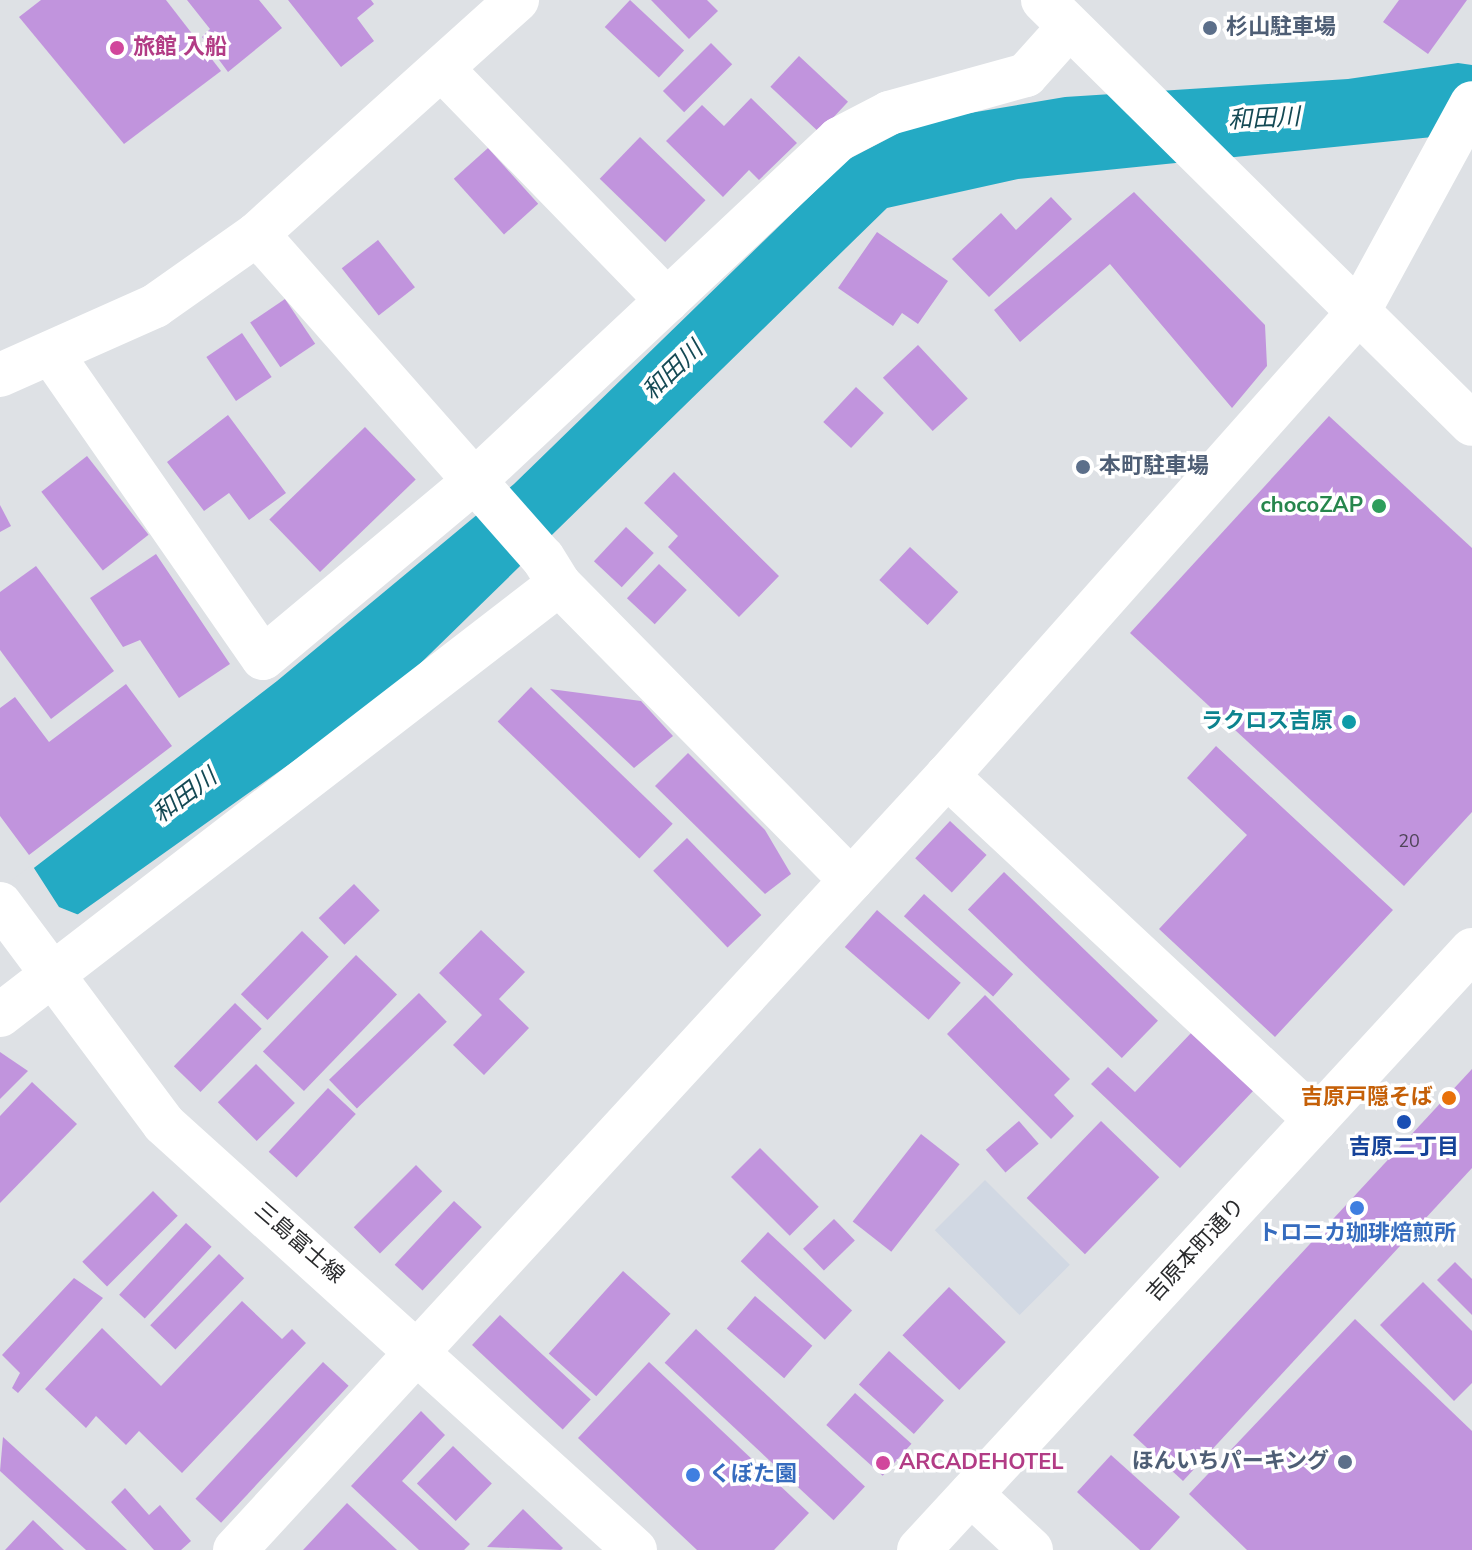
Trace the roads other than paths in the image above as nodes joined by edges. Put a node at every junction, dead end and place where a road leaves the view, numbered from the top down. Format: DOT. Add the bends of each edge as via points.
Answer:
graph roads {
  1 [pos="517,0"];
  2 [pos="1056,13"];
  3 [pos="444,71"];
  4 [pos="1472,103"];
  5 [pos="257,234"];
  6 [pos="667,300"];
  7 [pos="1357,314"];
  8 [pos="51,353"];
  9 [pos="0,375"];
  10 [pos="1472,424"];
  11 [pos="478,488"];
  12 [pos="551,571"];
  13 [pos="947,776"];
  14 [pos="851,880"];
  15 [pos="0,904"];
  16 [pos="1472,950"];
  17 [pos="43,968"];
  18 [pos="0,1015"];
  19 [pos="1316,1120"];
  20 [pos="421,1351"];
  21 [pos="971,1494"];
  22 [pos="235,1550"];
  23 [pos="635,1550"];
  24 [pos="919,1550"];
  25 [pos="1031,1550"];
  1 -- 3 [label="street"];
  2 -- 6 [label="street" via="1026,75 889,113 839,139"];
  2 -- 7 [label="street"];
  3 -- 5 [label="street"];
  3 -- 6 [label="street"];
  4 -- 7 [label="street"];
  5 -- 8 [label="street" via="155,306"];
  5 -- 11 [label="street"];
  6 -- 11 [label="street"];
  7 -- 10 [label="street"];
  7 -- 13 [label="street"];
  8 -- 9 [label="street"];
  8 -- 11 [label="street" via="263,658"];
  11 -- 12 [label="street"];
  12 -- 14 [label="street"];
  12 -- 17 [label="street"];
  13 -- 14 [label="street"];
  13 -- 19 [label="street"];
  14 -- 20 [label="street"];
  15 -- 17 [label="street, 三島富士線"];
  16 -- 19 [label="street, 吉原本町通り"];
  17 -- 18 [label="street"];
  17 -- 20 [label="street, 三島富士線" via="164,1124"];
  19 -- 21 [label="street, 吉原本町通り"];
  20 -- 22 [label="street"];
  20 -- 23 [label="street, 三島富士線"];
  21 -- 24 [label="street, 吉原本町通り"];
  21 -- 25 [label="street"];
}
